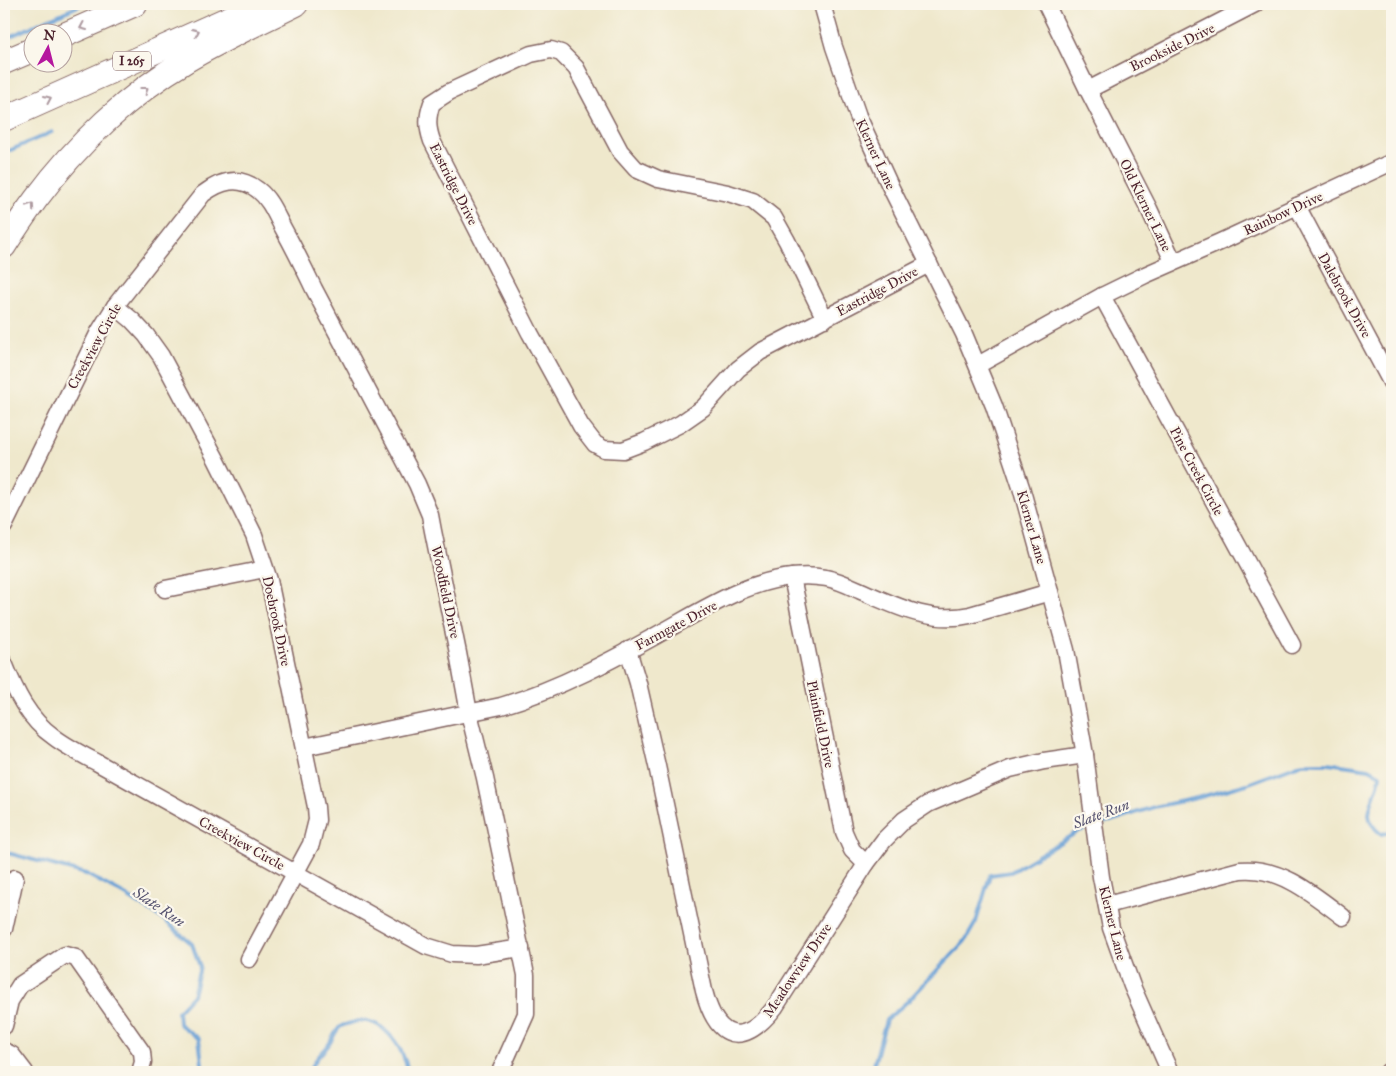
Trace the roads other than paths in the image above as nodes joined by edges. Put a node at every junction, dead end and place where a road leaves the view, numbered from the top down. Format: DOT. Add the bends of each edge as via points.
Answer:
graph roads {
  1 [pos="135,4"];
  2 [pos="261,4"];
  3 [pos="296,4"];
  4 [pos="822,4"];
  5 [pos="1046,4"];
  6 [pos="1255,4"];
  7 [pos="72,32"];
  8 [pos="22,54"];
  9 [pos="4,62"];
  10 [pos="1088,90"];
  11 [pos="4,119"];
  12 [pos="1392,162"];
  13 [pos="214,186"];
  14 [pos="1296,206"];
  15 [pos="4,246"];
  16 [pos="1173,262"];
  17 [pos="929,264"];
  18 [pos="1102,296"];
  19 [pos="115,306"];
  20 [pos="825,319"];
  21 [pos="978,365"];
  22 [pos="1392,384"];
  23 [pos="4,526"];
  24 [pos="265,568"];
  25 [pos="792,577"];
  26 [pos="165,589"];
  27 [pos="1050,592"];
  28 [pos="1292,645"];
  29 [pos="628,650"];
  30 [pos="4,663"];
  31 [pos="469,713"];
  32 [pos="304,746"];
  33 [pos="1085,754"];
  34 [pos="866,864"];
  35 [pos="294,872"];
  36 [pos="15,878"];
  37 [pos="1107,905"];
  38 [pos="1343,917"];
  39 [pos="4,929"];
  40 [pos="521,948"];
  41 [pos="249,959"];
  42 [pos="4,1026"];
  43 [pos="4,1051"];
  44 [pos="1392,1071"];
  45 [pos="25,1072"];
  46 [pos="140,1072"];
  47 [pos="500,1072"];
  48 [pos="1170,1072"];
  49 [pos="1388,1072"];
  1 -- 7 [label="highway, one-way"];
  11 -- 2 [label="highway, I 265, one-way"];
  15 -- 3 [label="highway, one-way" via="56,174 129,102 187,60"];
  4 -- 17 [label="street, Klerner Lane" via="858,116"];
  5 -- 10 [label="street, Old Klerner Lane"];
  6 -- 10 [label="street, Brookside Drive"];
  8 -- 9 [label="highway"];
  10 -- 16 [label="street, Old Klerner Lane"];
  12 -- 14 [label="street, Rainbow Drive"];
  13 -- 19 [label="street, Creekview Circle" via="202,194"];
  13 -- 31 [label="street, Woodfield Drive" via="226,181 249,184 267,199 417,484 434,531"];
  14 -- 16 [label="street, Rainbow Drive"];
  14 -- 22 [label="street, Dalebrook Drive"];
  16 -- 18 [label="street, Old Klerner Lane"];
  17 -- 20 [label="street, Eastridge Drive"];
  17 -- 21 [label="street, Klerner Lane"];
  18 -- 21 [label="street, Old Klerner Lane"];
  18 -- 28 [label="street, Pine Creek Circle"];
  19 -- 23 [label="street, Creekview Circle" via="78,373"];
  19 -- 24 [label="street, Doebrook Drive" via="146,335 161,356 240,505"];
  20 -- 20 [label="street, Eastridge Drive" via="760,352 738,369 703,408 680,424 623,450 604,450 594,444 581,426 432,141 428,120 432,103 531,54 551,50 561,53 576,68 620,151 636,169 658,180 753,201 774,218"];
  21 -- 27 [label="street, Klerner Lane" via="1021,487"];
  24 -- 26 [label="street"];
  24 -- 32 [label="street, Doebrook Drive"];
  25 -- 27 [label="street, Farmgate Drive" via="826,578 905,609 942,618 970,615"];
  25 -- 29 [label="street, Farmgate Drive" via="750,587"];
  25 -- 34 [label="street, Plainfield Drive" via="844,832 852,850"];
  27 -- 33 [label="street, Klerner Lane" via="1072,681"];
  29 -- 31 [label="street, Farmgate Drive" via="532,696"];
  29 -- 34 [label="street, Meadowview Drive" via="657,766 704,991 711,1015 718,1025 738,1034 766,1019"];
  30 -- 35 [label="street, Creekview Circle" via="30,714 53,737"];
  31 -- 32 [label="street, Farmgate Drive"];
  31 -- 40 [label="street, Woodfield Drive"];
  32 -- 35 [label="street, Doebrook Drive" via="316,820 312,844"];
  33 -- 34 [label="street, Meadowview Drive" via="1010,769 928,804 894,830"];
  33 -- 37 [label="street, Klerner Lane"];
  35 -- 40 [label="street, Creekview Circle" via="426,946 452,954 476,955"];
  35 -- 41 [label="street, Doebrook Drive"];
  36 -- 39 [label="street"];
  37 -- 38 [label="street" via="1240,870 1255,869 1281,876 1319,898"];
  37 -- 48 [label="street, Klerner Lane" via="1120,956"];
  40 -- 47 [label="street, Woodfield Drive" via="526,976 526,1014"];
  42 -- 46 [label="street" via="10,1001 20,985 65,955 76,958 142,1052"];
  43 -- 45 [label="street" via="16,1059"];
  44 -- 49 [label="street"];
}
